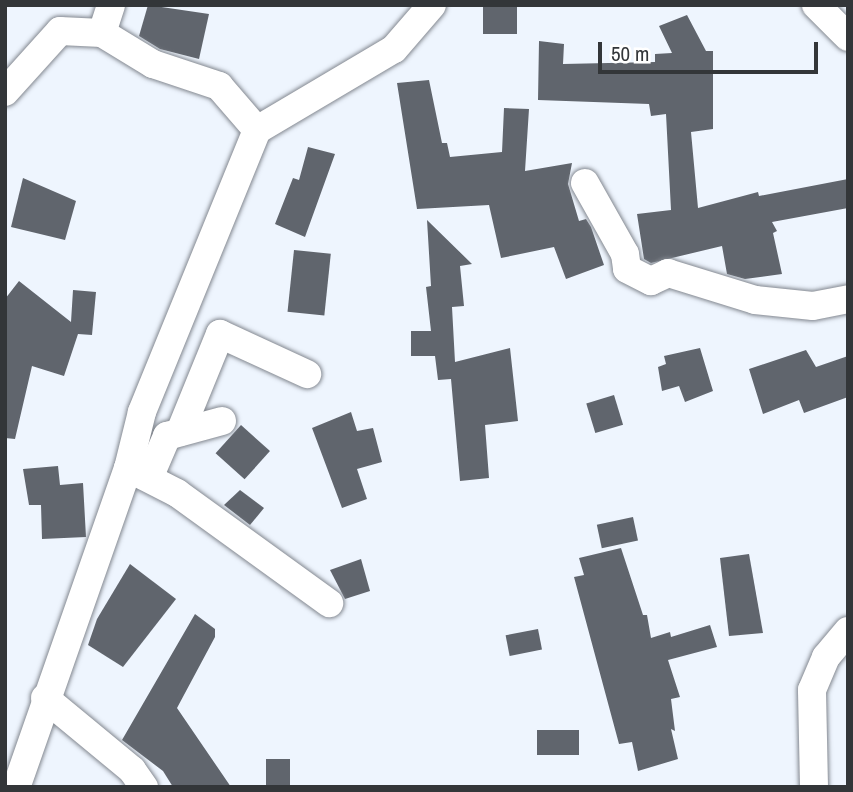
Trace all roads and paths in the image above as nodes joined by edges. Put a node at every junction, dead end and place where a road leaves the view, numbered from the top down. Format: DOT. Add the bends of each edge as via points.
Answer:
graph roads {
  1 [pos="111,5"];
  2 [pos="432,5"];
  3 [pos="816,5"];
  4 [pos="102,33"];
  5 [pos="848,37"];
  6 [pos="5,92"];
  7 [pos="257,130"];
  8 [pos="585,183"];
  9 [pos="848,299"];
  10 [pos="307,374"];
  11 [pos="222,421"];
  12 [pos="180,432"];
  13 [pos="138,473"];
  14 [pos="329,603"];
  15 [pos="848,631"];
  16 [pos="45,698"];
  17 [pos="15,756"];
  18 [pos="16,787"];
  19 [pos="144,787"];
  20 [pos="814,787"];
  1 -- 4 [label="street"];
  2 -- 7 [label="street" via="394,50"];
  3 -- 5 [label="street"];
  4 -- 6 [label="street" via="60,31"];
  4 -- 7 [label="street" via="153,64 219,86"];
  7 -- 13 [label="street" via="142,412"];
  8 -- 9 [label="street" via="625,254 627,270 651,281 668,273 755,300 813,306"];
  10 -- 12 [label="street" via="220,334"];
  11 -- 12 [label="street"];
  12 -- 13 [label="street" via="167,436"];
  13 -- 14 [label="street" via="227,528 284,575"];
  13 -- 16 [label="street"];
  15 -- 20 [label="street" via="826,657 812,690"];
  16 -- 17 [label="street"];
  16 -- 19 [label="street" via="132,770"];
  17 -- 18 [label="street"];
}
